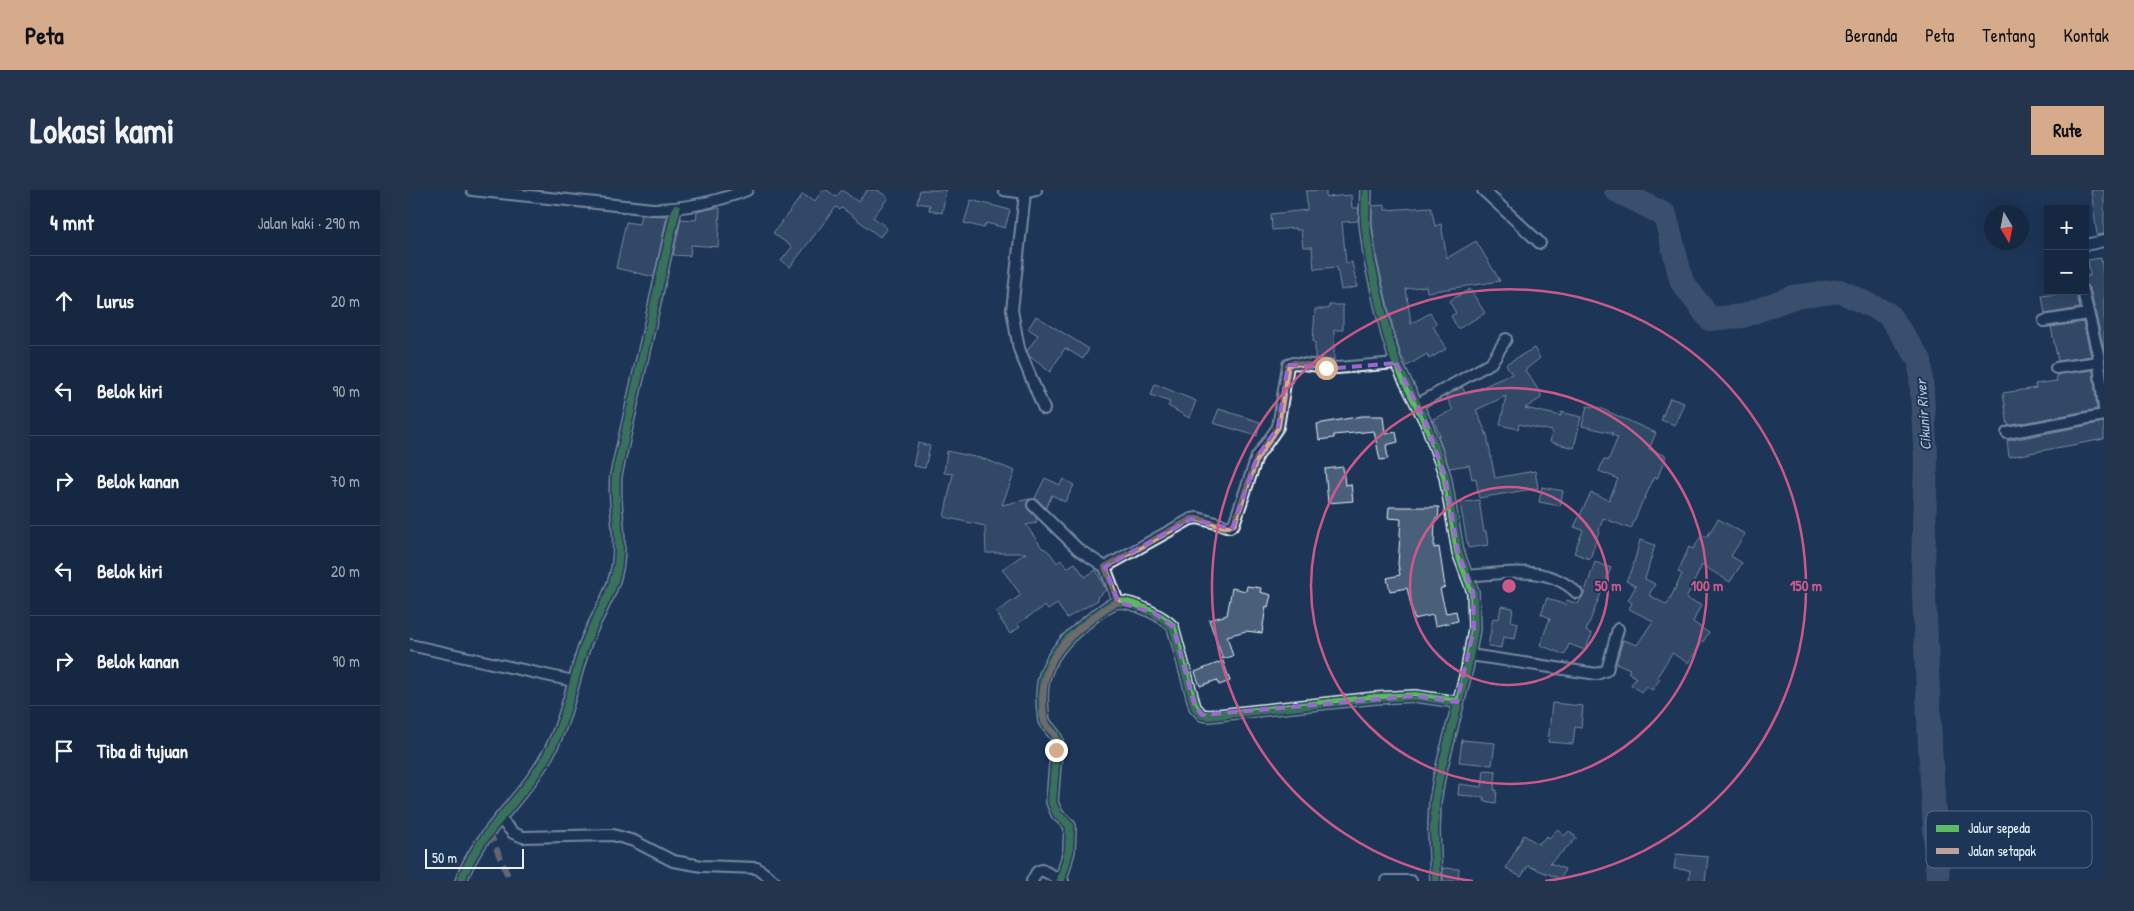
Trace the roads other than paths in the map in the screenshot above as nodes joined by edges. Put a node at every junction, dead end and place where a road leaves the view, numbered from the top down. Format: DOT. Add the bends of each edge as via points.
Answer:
graph roads {
  1 [pos="472,190"];
  2 [pos="747,190"];
  3 [pos="1004,190"];
  4 [pos="1036,190"];
  5 [pos="1366,190"];
  6 [pos="1483,190"];
  7 [pos="1025,193"];
  8 [pos="676,209"];
  9 [pos="2104,241"];
  10 [pos="1540,243"];
  11 [pos="2089,244"];
  12 [pos="2084,295"];
  13 [pos="2088,314"];
  14 [pos="2044,322"];
  15 [pos="1506,339"];
  16 [pos="2099,362"];
  17 [pos="1396,363"];
  18 [pos="2056,368"];
  19 [pos="1418,404"];
  20 [pos="1044,409"];
  21 [pos="2104,409"];
  22 [pos="2104,415"];
  23 [pos="2007,433"];
  24 [pos="1033,505"];
  25 [pos="1105,567"];
  26 [pos="1467,576"];
  27 [pos="1577,593"];
  28 [pos="1118,602"];
  29 [pos="1618,629"];
  30 [pos="410,645"];
  31 [pos="1470,655"];
  32 [pos="573,682"];
  33 [pos="1458,702"];
  34 [pos="500,820"];
  35 [pos="1062,880"];
  36 [pos="462,881"];
  37 [pos="774,881"];
  38 [pos="1032,881"];
  39 [pos="1386,881"];
  40 [pos="1411,881"];
  41 [pos="1436,881"];
  1 -- 8 [label="street"];
  2 -- 8 [label="street" via="723,200"];
  3 -- 7 [label="street"];
  4 -- 7 [label="street"];
  5 -- 17 [label="street" via="1365,223 1370,261"];
  6 -- 10 [label="street"];
  7 -- 20 [label="street" via="1012,310 1019,349"];
  8 -- 32 [label="street" via="616,475 617,571 586,641"];
  9 -- 11 [label="street"];
  12 -- 13 [label="street"];
  13 -- 14 [label="street"];
  13 -- 16 [label="street"];
  15 -- 19 [label="street" via="1491,363"];
  16 -- 18 [label="street"];
  16 -- 21 [label="street"];
  17 -- 19 [label="street"];
  17 -- 25 [label="street" via="1337,368 1290,363 1278,427 1257,458 1234,524 1226,527 1198,518 1191,519"];
  19 -- 26 [label="street" via="1445,476 1458,552"];
  22 -- 23 [label="street"];
  24 -- 25 [label="street" via="1078,549"];
  25 -- 28 [label="street"];
  26 -- 27 [label="street" via="1531,572 1559,578"];
  26 -- 31 [label="street" via="1473,592 1474,629"];
  28 -- 33 [label="street" via="1154,613 1173,627 1195,707 1202,714 1209,716 1415,696"];
  28 -- 35 [label="street" via="1068,637 1051,660 1044,677 1044,721 1057,740 1052,802 1057,814 1070,826 1069,851"];
  29 -- 31 [label="street" via="1607,670 1602,673"];
  30 -- 32 [label="street"];
  31 -- 33 [label="street"];
  32 -- 34 [label="street" via="548,753"];
  33 -- 41 [label="street" via="1435,802"];
  34 -- 36 [label="street" via="471,856"];
  34 -- 37 [label="street" via="523,837 613,835 634,841 673,861 702,866 757,868"];
  35 -- 38 [label="street" via="1042,870"];
  39 -- 40 [label="street"];
}
